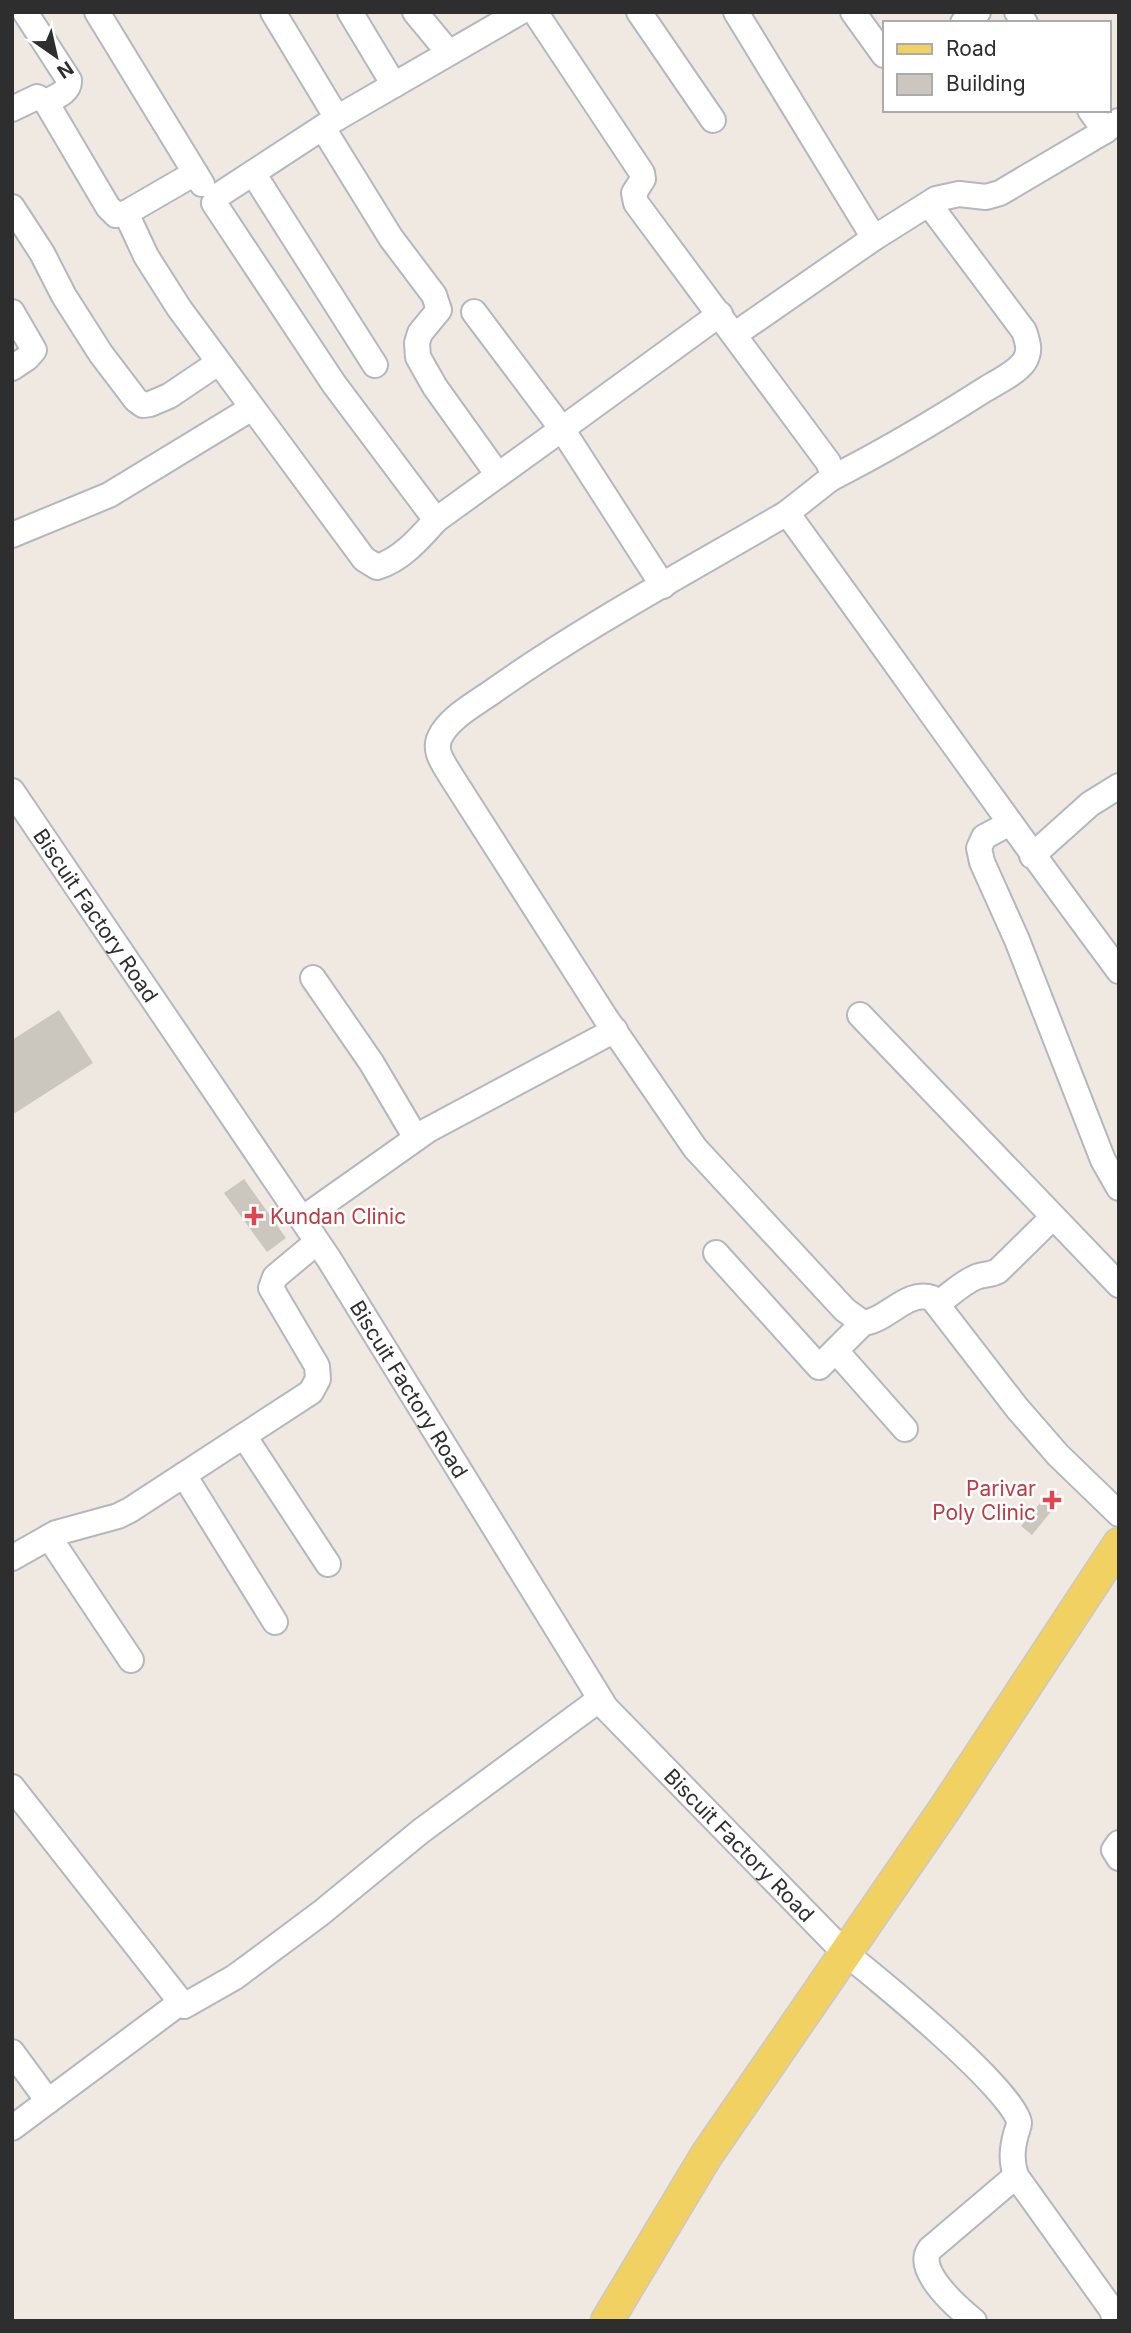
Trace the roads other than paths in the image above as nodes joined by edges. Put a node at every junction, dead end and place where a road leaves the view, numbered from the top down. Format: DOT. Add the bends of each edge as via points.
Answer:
graph roads {
  1 [pos="25,12"];
  2 [pos="97,12"];
  3 [pos="273,12"];
  4 [pos="350,12"];
  5 [pos="415,12"];
  6 [pos="520,12"];
  7 [pos="535,12"];
  8 [pos="639,12"];
  9 [pos="736,12"];
  10 [pos="853,12"];
  11 [pos="449,53"];
  12 [pos="883,54"];
  13 [pos="394,85"];
  14 [pos="46,102"];
  15 [pos="12,109"];
  16 [pos="1093,112"];
  17 [pos="713,120"];
  18 [pos="330,123"];
  19 [pos="1112,126"];
  20 [pos="195,173"];
  21 [pos="253,173"];
  22 [pos="214,203"];
  23 [pos="929,204"];
  24 [pos="12,207"];
  25 [pos="126,213"];
  26 [pos="874,238"];
  27 [pos="474,312"];
  28 [pos="12,313"];
  29 [pos="720,314"];
  30 [pos="734,335"];
  31 [pos="218,363"];
  32 [pos="375,365"];
  33 [pos="12,368"];
  34 [pos="252,408"];
  35 [pos="562,429"];
  36 [pos="498,475"];
  37 [pos="830,479"];
  38 [pos="787,513"];
  39 [pos="436,520"];
  40 [pos="12,535"];
  41 [pos="663,586"];
  42 [pos="1119,786"];
  43 [pos="12,792"];
  44 [pos="1010,823"];
  45 [pos="1032,856"];
  46 [pos="1119,971"];
  47 [pos="313,978"];
  48 [pos="860,1015"];
  49 [pos="615,1030"];
  50 [pos="416,1138"];
  51 [pos="1119,1188"];
  52 [pos="1053,1217"];
  53 [pos="302,1219"];
  54 [pos="317,1242"];
  55 [pos="716,1253"];
  56 [pos="1119,1285"];
  57 [pos="937,1304"];
  58 [pos="863,1323"];
  59 [pos="836,1351"];
  60 [pos="905,1429"];
  61 [pos="244,1436"];
  62 [pos="184,1475"];
  63 [pos="1119,1514"];
  64 [pos="49,1538"];
  65 [pos="1119,1544"];
  66 [pos="12,1558"];
  67 [pos="328,1564"];
  68 [pos="275,1622"];
  69 [pos="131,1660"];
  70 [pos="600,1699"];
  71 [pos="12,1787"];
  72 [pos="1119,1843"];
  73 [pos="1119,1858"];
  74 [pos="845,1953"];
  75 [pos="181,2002"];
  76 [pos="12,2052"];
  77 [pos="48,2101"];
  78 [pos="12,2128"];
  79 [pos="1016,2176"];
  80 [pos="607,2321"];
  81 [pos="974,2321"];
  82 [pos="1115,2321"];
  1 -- 14 [label="street" via="69,80 66,90"];
  2 -- 20 [label="street"];
  3 -- 18 [label="street"];
  4 -- 13 [label="street"];
  5 -- 11 [label="street"];
  6 -- 11 [label="street"];
  7 -- 29 [label="street" via="642,173 634,194 636,203"];
  8 -- 17 [label="street"];
  9 -- 26 [label="street"];
  10 -- 12 [label="street"];
  11 -- 13 [label="street"];
  13 -- 18 [label="street"];
  14 -- 15 [label="street" via="37,97"];
  14 -- 25 [label="street" via="108,207 116,215"];
  16 -- 19 [label="street"];
  18 -- 21 [label="street"];
  18 -- 36 [label="street" via="391,238 434,295 439,310 420,333 418,357"];
  19 -- 23 [label="street" via="1000,192 986,197 948,195"];
  20 -- 22 [label="street"];
  20 -- 25 [label="street"];
  21 -- 22 [label="street"];
  21 -- 32 [label="street"];
  22 -- 39 [label="street" via="334,384"];
  23 -- 26 [label="street"];
  23 -- 37 [label="street" via="1015,318 1029,352 1017,369 890,448"];
  24 -- 31 [label="street" via="101,354 136,400 143,405 159,400"];
  25 -- 31 [label="street" via="163,284"];
  26 -- 30 [label="street"];
  27 -- 35 [label="street"];
  28 -- 33 [label="street" via="34,350"];
  29 -- 30 [label="street"];
  29 -- 35 [label="street"];
  30 -- 37 [label="street" via="828,462"];
  31 -- 34 [label="street"];
  34 -- 39 [label="street" via="370,564 387,564"];
  34 -- 40 [label="street" via="109,495"];
  35 -- 36 [label="street"];
  35 -- 41 [label="street"];
  36 -- 39 [label="street"];
  37 -- 38 [label="street"];
  38 -- 41 [label="street"];
  38 -- 44 [label="street"];
  41 -- 49 [label="street" via="526,668 455,719 436,746 440,759"];
  42 -- 45 [label="street" via="1090,804"];
  43 -- 53 [label="street, Biscuit Factory Road"];
  44 -- 45 [label="street"];
  44 -- 51 [label="street" via="984,837 979,848 982,862 1103,1160"];
  45 -- 46 [label="street"];
  47 -- 50 [label="street"];
  48 -- 52 [label="street"];
  49 -- 50 [label="street"];
  49 -- 58 [label="street" via="695,1148 845,1310"];
  50 -- 53 [label="street"];
  52 -- 56 [label="street"];
  52 -- 57 [label="street" via="998,1271 964,1283"];
  53 -- 54 [label="street, Biscuit Factory Road"];
  54 -- 61 [label="street" via="275,1277 271,1288 317,1366 318,1379 311,1392"];
  54 -- 70 [label="street, Biscuit Factory Road"];
  55 -- 59 [label="street" via="819,1367"];
  57 -- 58 [label="street" via="919,1296"];
  57 -- 63 [label="street" via="1017,1408"];
  58 -- 59 [label="street"];
  59 -- 60 [label="street"];
  61 -- 62 [label="street"];
  61 -- 67 [label="street"];
  62 -- 64 [label="street" via="131,1510"];
  62 -- 68 [label="street"];
  64 -- 66 [label="street"];
  64 -- 69 [label="street"];
  65 -- 74 [label="main road"];
  70 -- 74 [label="street, Biscuit Factory Road"];
  70 -- 75 [label="street" via="235,1977 184,2006"];
  71 -- 75 [label="street"];
  72 -- 73 [label="street" via="1114,1850"];
  74 -- 79 [label="street, Biscuit Factory Road" via="977,2067 1014,2112 1019,2123 1012,2150"];
  74 -- 80 [label="main road" via="706,2156"];
  75 -- 77 [label="street"];
  76 -- 77 [label="street"];
  77 -- 78 [label="street"];
  79 -- 81 [label="street" via="925,2255 931,2275"];
  79 -- 82 [label="street" via="1112,2310"];
}
